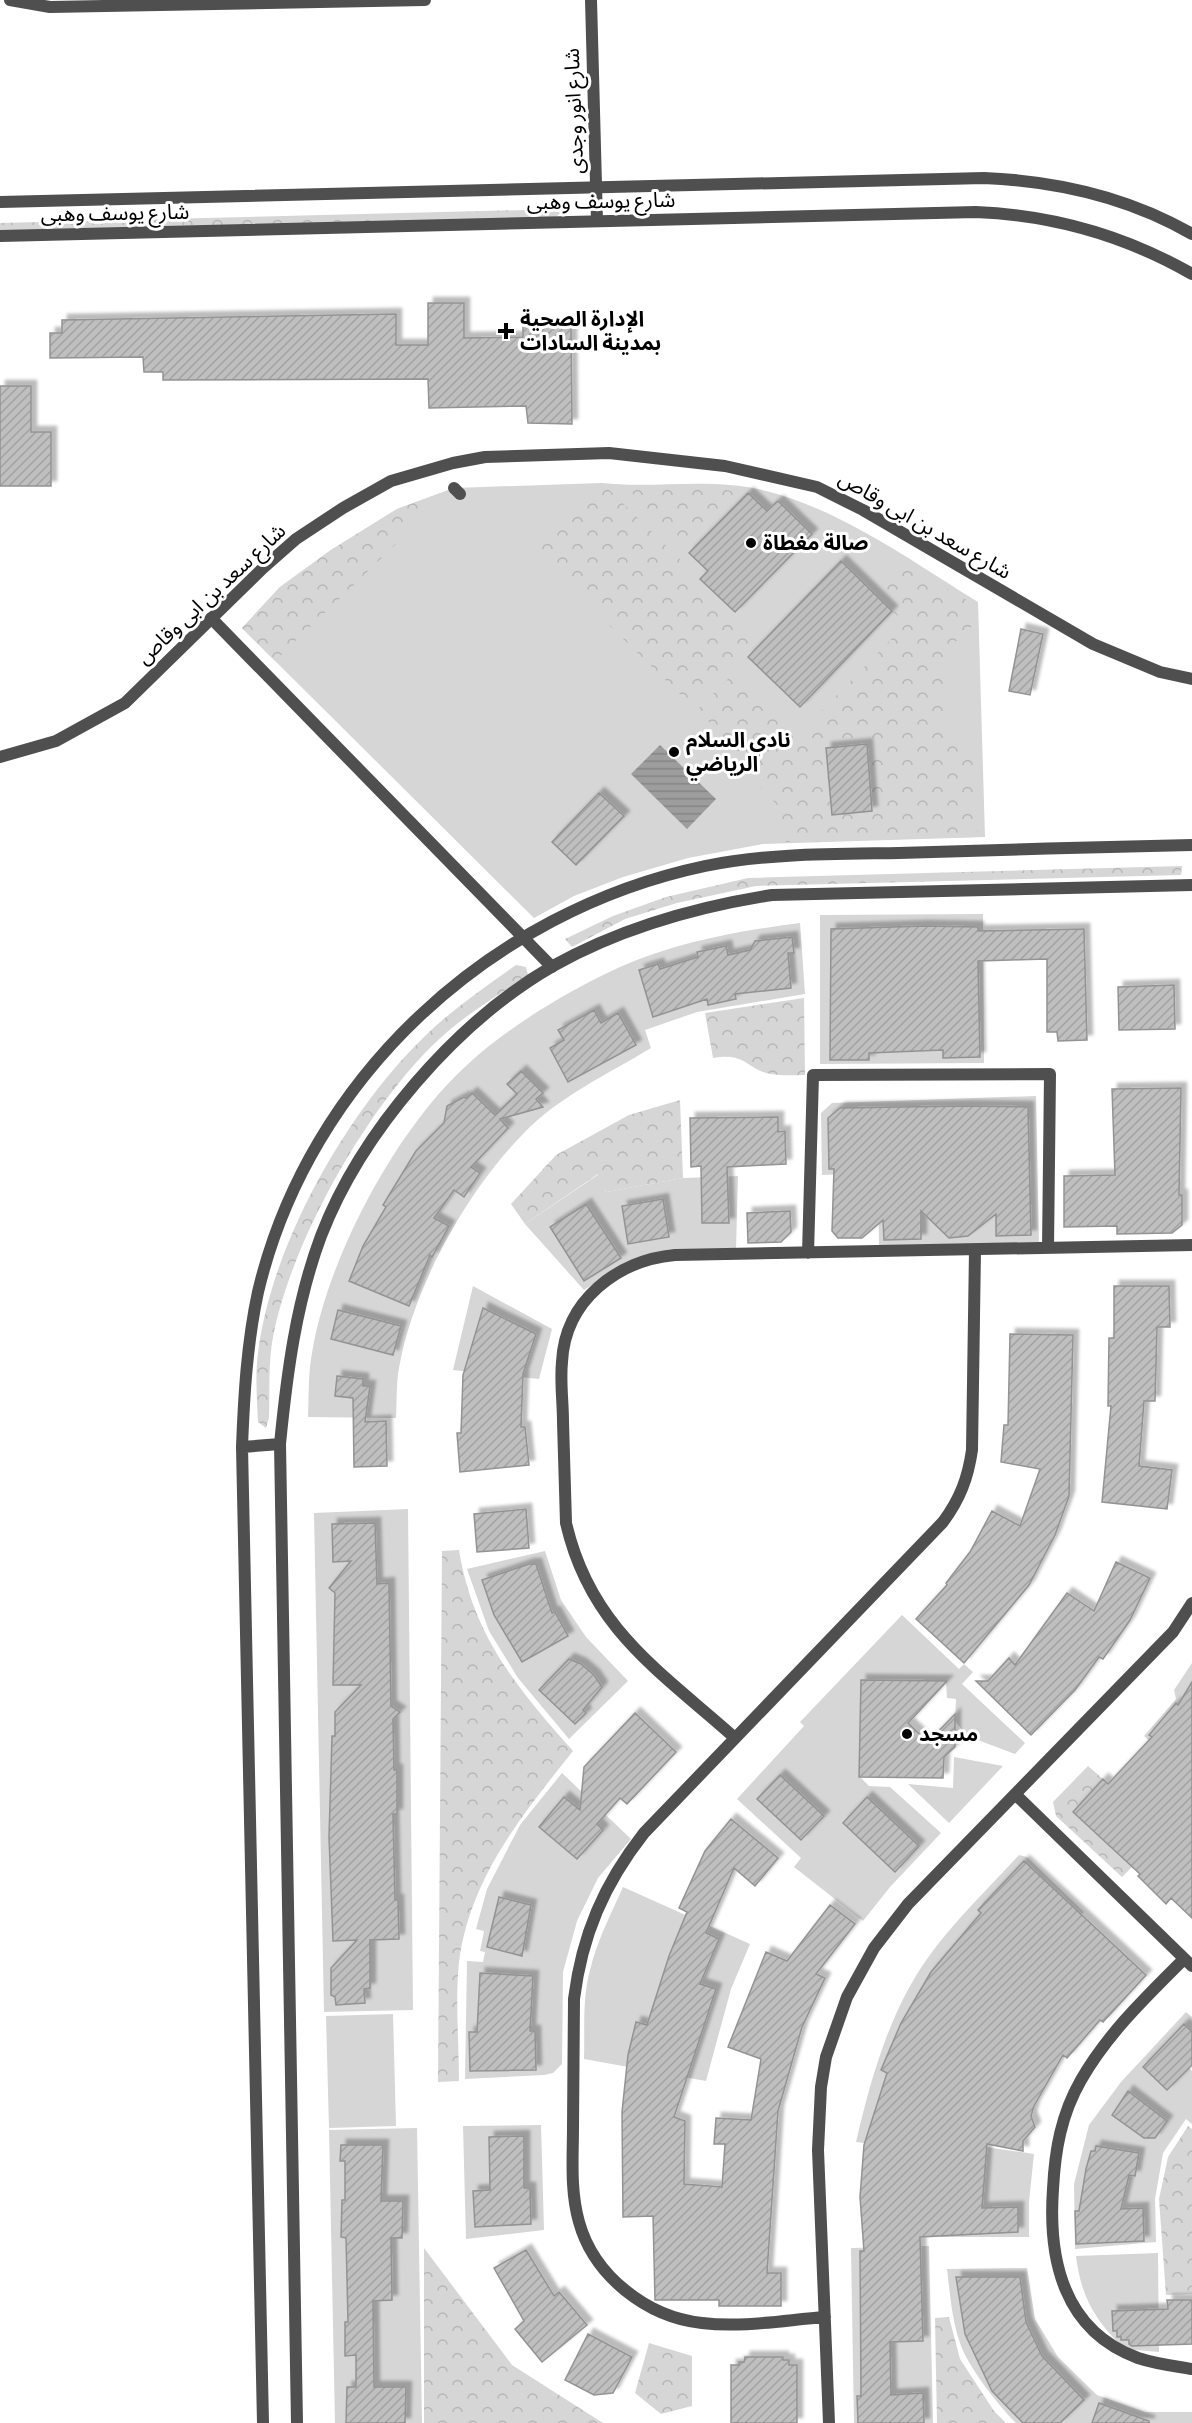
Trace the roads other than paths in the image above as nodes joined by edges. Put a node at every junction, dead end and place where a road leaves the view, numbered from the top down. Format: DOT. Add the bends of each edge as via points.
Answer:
graph roads {
  1 [pos="10,0"];
  2 [pos="402,0"];
  3 [pos="424,0"];
  4 [pos="591,0"];
  5 [pos="596,187"];
  6 [pos="0,202"];
  7 [pos="597,221"];
  8 [pos="1192,234"];
  9 [pos="0,236"];
  10 [pos="1192,274"];
  11 [pos="211,618"];
  12 [pos="1192,679"];
  13 [pos="0,757"];
  14 [pos="1192,845"];
  15 [pos="1192,885"];
  16 [pos="523,935"];
  17 [pos="552,967"];
  18 [pos="1192,1245"];
  19 [pos="1048,1248"];
  20 [pos="975,1250"];
  21 [pos="808,1252"];
  22 [pos="280,1444"];
  23 [pos="242,1447"];
  24 [pos="1192,1603"];
  25 [pos="735,1738"];
  26 [pos="1015,1794"];
  27 [pos="1188,1963"];
  28 [pos="825,2317"];
  29 [pos="1192,2369"];
  30 [pos="263,2423"];
  31 [pos="297,2423"];
  32 [pos="829,2423"];
  1 -- 2 [label="street" via="50,7"];
  2 -- 3 [label="street"];
  4 -- 5 [label="street, شارع انور وجدى"];
  5 -- 6 [label="street, شارع يوسف وهبى"];
  5 -- 7 [label="street, شارع انور وجدى"];
  5 -- 8 [label="street, شارع يوسف وهبى" via="1018,179 1118,200"];
  7 -- 9 [label="street, شارع يوسف وهبى"];
  7 -- 10 [label="street, شارع يوسف وهبى" via="1004,213 1059,221 1114,236"];
  11 -- 12 [label="street, شارع سعد بن ابى وقاص" via="296,539 391,481 485,457 609,453 724,466 817,487 1093,644 1160,672"];
  11 -- 13 [label="street, شارع سعد بن ابى وقاص" via="125,702 56,741"];
  11 -- 16 [label="street"];
  14 -- 16 [label="street" via="785,856 705,866 613,892"];
  15 -- 17 [label="street" via="772,895 655,921"];
  16 -- 17 [label="street"];
  16 -- 23 [label="street" via="468,972 393,1041 349,1095 308,1161 282,1217 259,1291 244,1375"];
  17 -- 22 [label="street" via="489,1012 436,1060 391,1112 352,1172 322,1235 300,1303 287,1372"];
  18 -- 19 [label="street"];
  19 -- 20 [label="street"];
  19 -- 21 [label="street" via="1050,1074 813,1075"];
  20 -- 21 [label="street"];
  20 -- 25 [label="street" via="972,1450 963,1490 943,1522"];
  21 -- 25 [label="street" via="675,1255 625,1267 597,1287 581,1306 569,1329 562,1361 566,1523 579,1569 600,1608 620,1634"];
  22 -- 23 [label="street"];
  22 -- 31 [label="street"];
  23 -- 30 [label="street"];
  24 -- 26 [label="street" via="1173,1632"];
  25 -- 28 [label="street" via="627,1854 590,1923 574,1999 575,2207 587,2241 606,2272 634,2297 667,2315 721,2325"];
  26 -- 27 [label="street"];
  26 -- 28 [label="street" via="890,1926 859,1972 835,2026 818,2119"];
  27 -- 29 [label="street" via="1113,2032 1080,2082 1058,2135 1052,2205 1056,2265 1078,2313 1120,2349 1155,2363"];
  28 -- 32 [label="street"];
}
